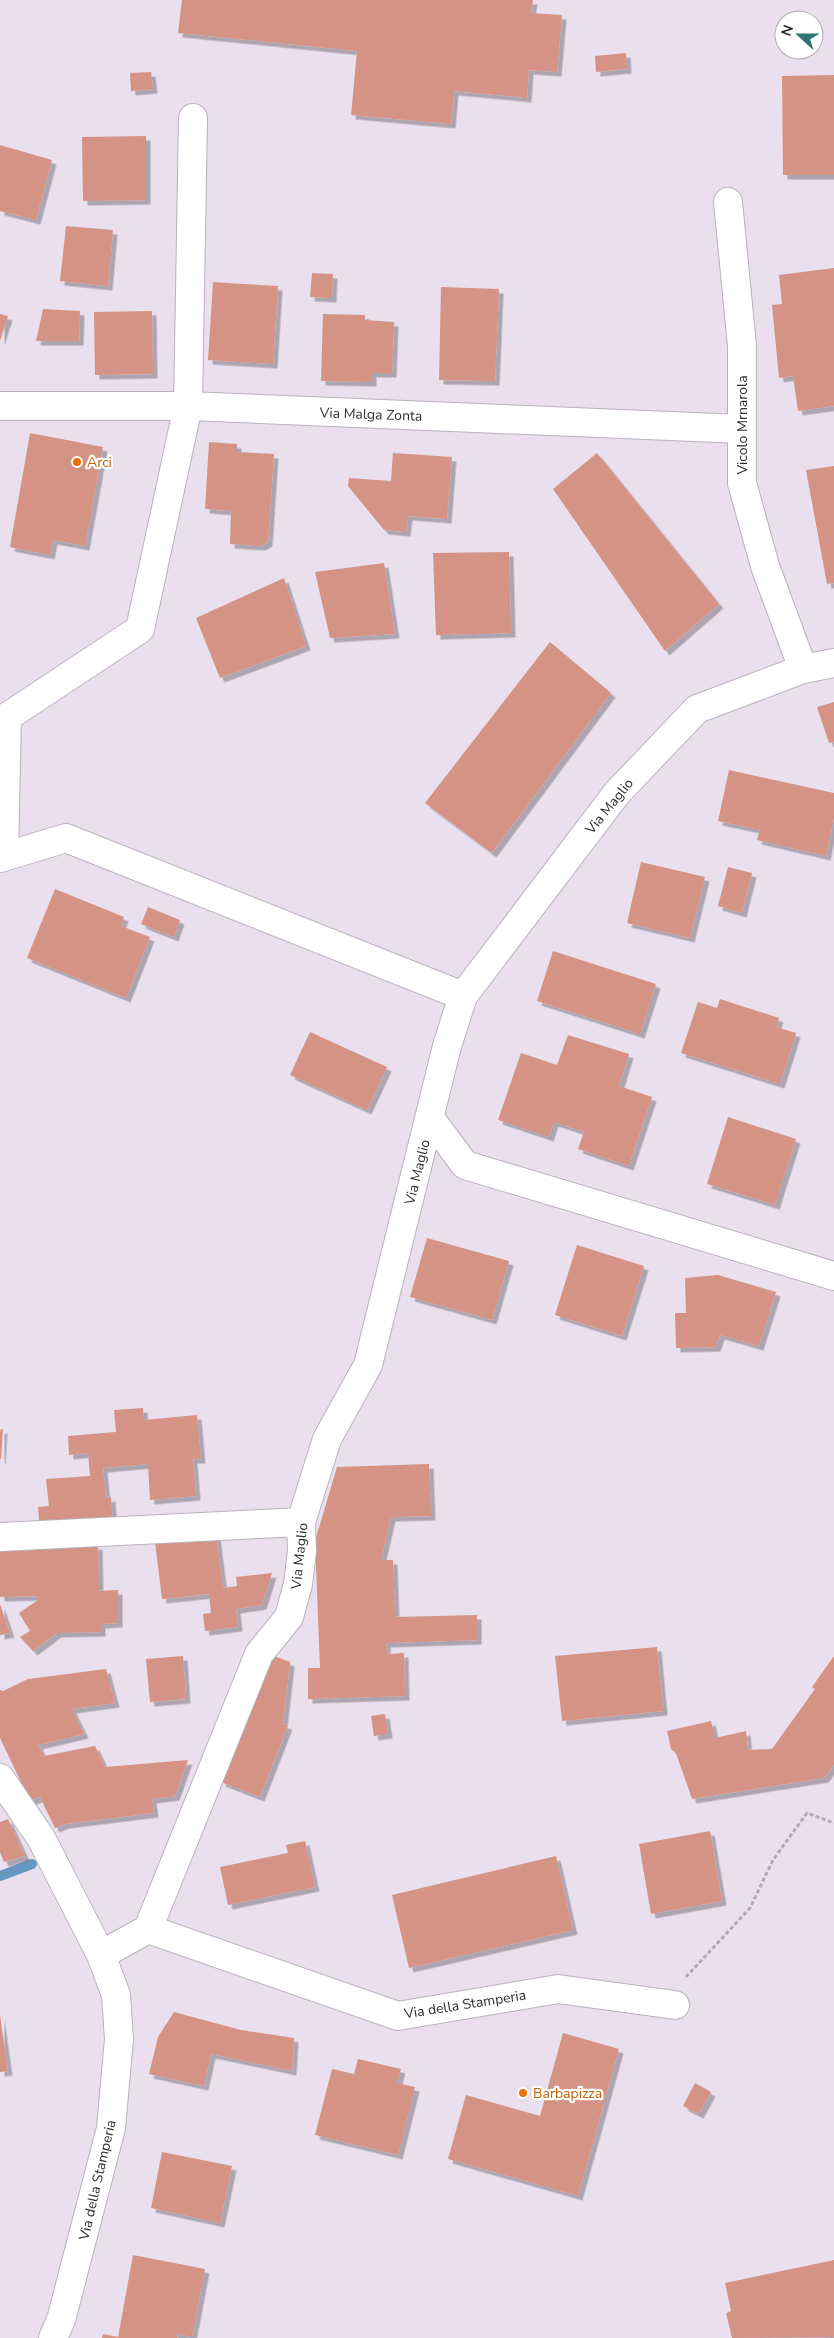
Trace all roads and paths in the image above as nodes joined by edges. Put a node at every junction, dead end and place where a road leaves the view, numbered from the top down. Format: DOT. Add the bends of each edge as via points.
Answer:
graph roads {
  1 [pos="194,118"];
  2 [pos="728,202"];
  3 [pos="0,406"];
  4 [pos="188,406"];
  5 [pos="742,429"];
  6 [pos="834,663"];
  7 [pos="802,670"];
  8 [pos="2,857"];
  9 [pos="463,996"];
  10 [pos="430,1118"];
  11 [pos="834,1276"];
  12 [pos="301,1522"];
  13 [pos="0,1537"];
  14 [pos="0,1778"];
  15 [pos="834,1823"];
  16 [pos="148,1929"];
  17 [pos="101,1955"];
  18 [pos="683,1979"];
  19 [pos="675,2005"];
  20 [pos="52,2338"];
  1 -- 4 [label="street"];
  2 -- 5 [label="street, Vicolo Mrnarola" via="742,346"];
  3 -- 4 [label="street, Via Malga Zonta"];
  4 -- 5 [label="street, Via Malga Zonta"];
  4 -- 8 [label="street" via="140,629 8,717"];
  5 -- 7 [label="street, Vicolo Mrnarola" via="742,483 765,566"];
  6 -- 7 [label="street, Via Maglio"];
  7 -- 9 [label="street, Via Maglio" via="697,708 617,793"];
  8 -- 9 [label="street" via="66,838"];
  9 -- 10 [label="street, Via Maglio"];
  10 -- 11 [label="street, Via Maglio" via="465,1165"];
  10 -- 12 [label="street, Via Maglio" via="368,1364 327,1438"];
  12 -- 13 [label="street"];
  12 -- 16 [label="street, Via Maglio" via="298,1584 289,1617 260,1654"];
  14 -- 17 [label="street, Via della Stamperia" via="41,1838"];
  15 -- 18 [label="path" via="807,1813 773,1860 750,1908"];
  16 -- 17 [label="street"];
  16 -- 19 [label="street, Via della Stamperia" via="398,2016 558,1989"];
  17 -- 20 [label="street, Via della Stamperia" via="116,1995 119,2039 111,2128 61,2320"];
}
